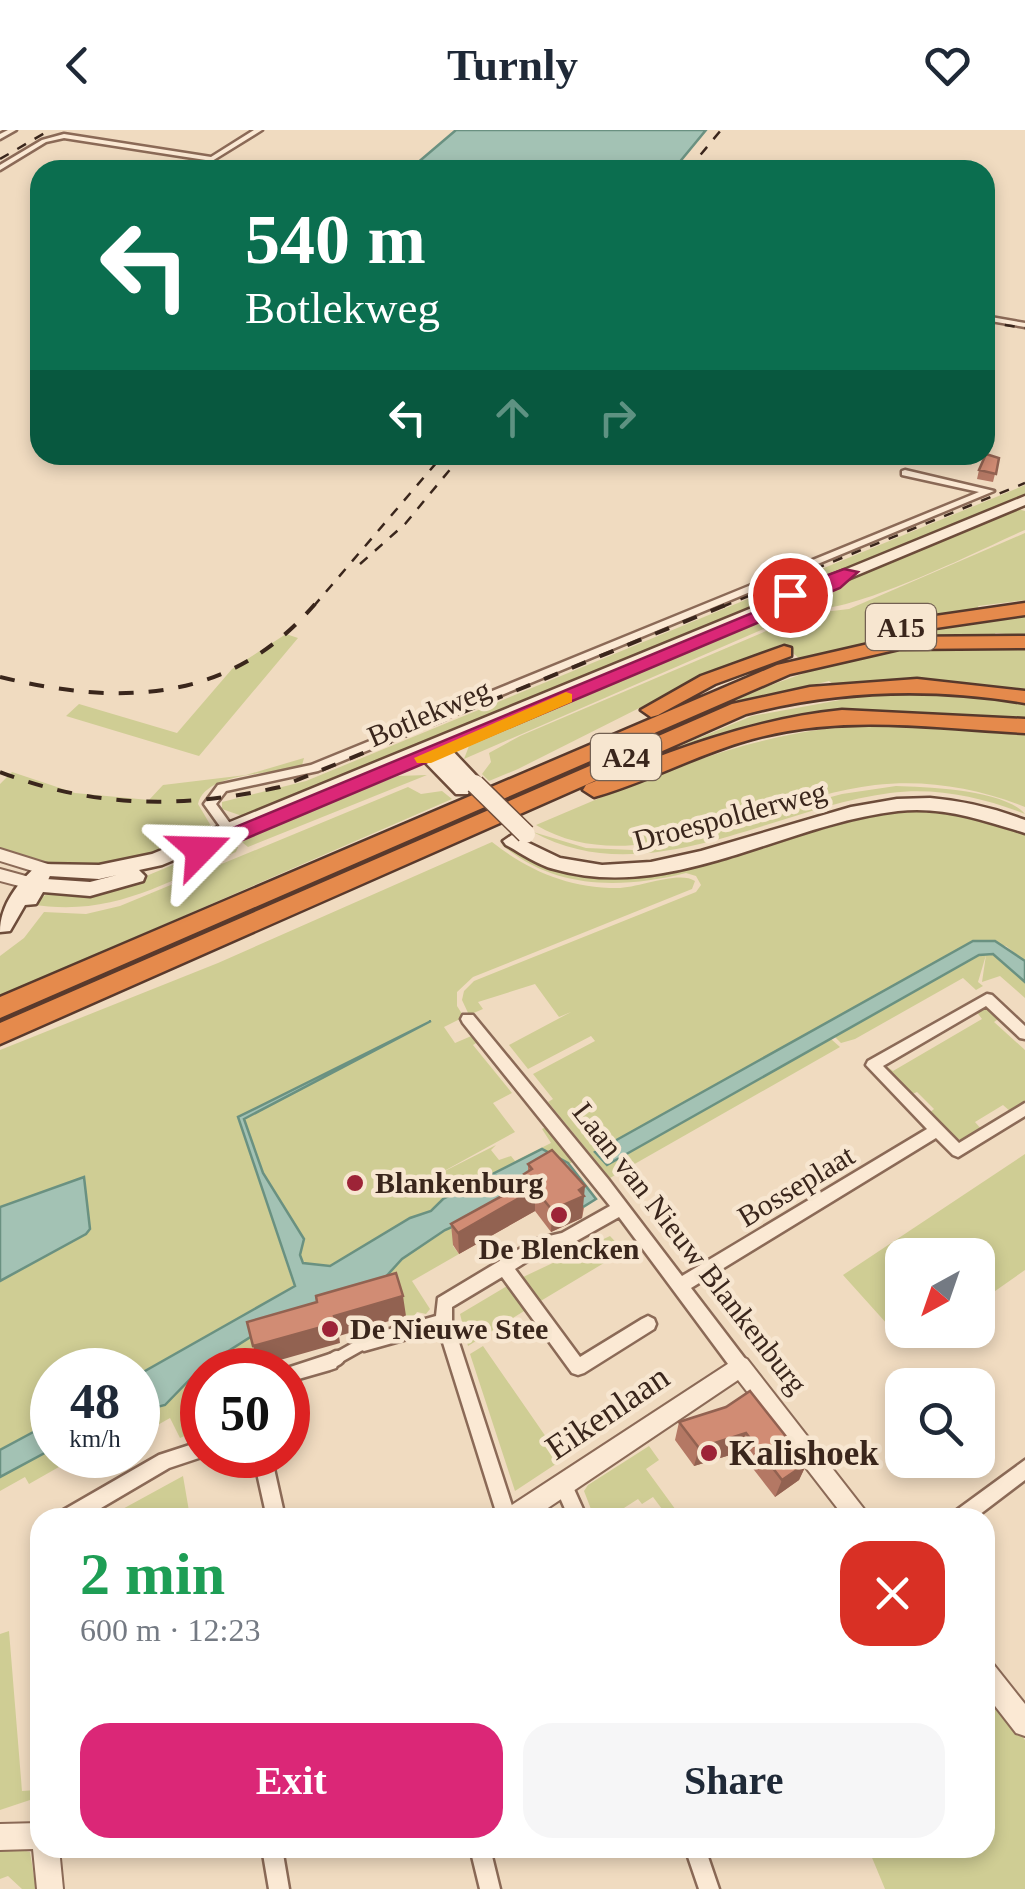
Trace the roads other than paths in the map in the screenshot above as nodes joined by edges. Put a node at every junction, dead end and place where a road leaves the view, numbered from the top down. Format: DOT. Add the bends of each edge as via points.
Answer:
graph roads {
  1 [pos="13,130"];
  2 [pos="259,130"];
  3 [pos="0,138"];
  4 [pos="0,168"];
  5 [pos="995,320"];
  6 [pos="1025,324"];
  7 [pos="905,473"];
  8 [pos="1025,500"];
  9 [pos="704,591"];
  10 [pos="717,602"];
  11 [pos="1025,609"];
  12 [pos="1025,642"];
  13 [pos="794,657"];
  14 [pos="1025,697"];
  15 [pos="1025,726"];
  16 [pos="433,751"];
  17 [pos="1025,819"];
  18 [pos="1025,827"];
  19 [pos="231,833"];
  20 [pos="519,838"];
  21 [pos="424,848"];
  22 [pos="0,855"];
  23 [pos="0,876"];
  24 [pos="37,879"];
  25 [pos="2,928"];
  26 [pos="0,1008"];
  27 [pos="468,1020"];
  28 [pos="0,1034"];
  29 [pos="1025,1034"];
  30 [pos="1025,1109"];
  31 [pos="938,1130"];
  32 [pos="620,1208"];
  33 [pos="503,1266"];
  34 [pos="681,1285"];
  35 [pos="444,1321"];
  36 [pos="648,1324"];
  37 [pos="364,1344"];
  38 [pos="330,1362"];
  39 [pos="740,1366"];
  40 [pos="310,1368"];
  41 [pos="180,1456"];
  42 [pos="1025,1469"];
  43 [pos="267,1478"];
  44 [pos="563,1484"];
  45 [pos="83,1508"];
  46 [pos="274,1508"];
  47 [pos="507,1508"];
  48 [pos="526,1508"];
  49 [pos="574,1508"];
  50 [pos="852,1508"];
  51 [pos="973,1508"];
  52 [pos="995,1686"];
  53 [pos="1025,1724"];
  54 [pos="30,1836"];
  55 [pos="0,1837"];
  56 [pos="47,1858"];
  57 [pos="274,1858"];
  58 [pos="482,1858"];
  59 [pos="698,1858"];
  60 [pos="50,1889"];
  61 [pos="279,1889"];
  62 [pos="490,1889"];
  63 [pos="709,1889"];
  1 -- 3 [label="street"];
  2 -- 4 [label="street" via="217,158 64,136"];
  5 -- 6 [label="street"];
  7 -- 10 [label="street" via="990,491"];
  8 -- 16 [label="main road, Botlekweg"];
  9 -- 10 [label="street"];
  10 -- 19 [label="street" via="314,768 222,788 210,804"];
  11 -- 13 [label="highway, A15"];
  12 -- 13 [label="highway, A24" via="899,643"];
  13 -- 26 [label="highway, A24"];
  14 -- 21 [label="highway, A24" via="915,685 836,688 765,701"];
  15 -- 21 [label="highway, A24" via="869,717 800,722 722,740 501,828"];
  16 -- 19 [label="main road, Botlekweg"];
  16 -- 20 [label="main road, Droespolderweg"];
  17 -- 20 [label="main road, Droespolderweg" via="963,800 895,798 623,862 569,856"];
  18 -- 20 [label="main road, Droespolderweg" via="966,808 900,804 613,872 564,867"];
  19 -- 24 [label="main road, Botlekweg" via="133,867"];
  21 -- 28 [label="highway, A24"];
  22 -- 24 [label="street"];
  23 -- 24 [label="street"];
  24 -- 25 [label="main road"];
  27 -- 32 [label="street, Laan van Nieuw Blankenburg"];
  29 -- 31 [label="street" via="986,999 873,1065"];
  30 -- 31 [label="street" via="958,1151"];
  31 -- 34 [label="street, Bosseplaat"];
  32 -- 33 [label="street"];
  32 -- 34 [label="street, Laan van Nieuw Blankenburg"];
  33 -- 35 [label="street" via="448,1299"];
  33 -- 36 [label="street" via="578,1367"];
  34 -- 39 [label="street, Laan van Nieuw Blankenburg"];
  35 -- 37 [label="street"];
  35 -- 47 [label="street"];
  37 -- 38 [label="street"];
  38 -- 40 [label="street"];
  39 -- 44 [label="street, Eikenlaan"];
  39 -- 50 [label="street, Laan van Nieuw Blankenburg"];
  41 -- 45 [label="street"];
  42 -- 51 [label="street"];
  43 -- 46 [label="street"];
  44 -- 48 [label="street, Eikenlaan"];
  44 -- 49 [label="street"];
  52 -- 53 [label="street"];
  54 -- 55 [label="street"];
  56 -- 60 [label="street"];
  57 -- 61 [label="street"];
  58 -- 62 [label="street"];
  59 -- 63 [label="street"];
}
